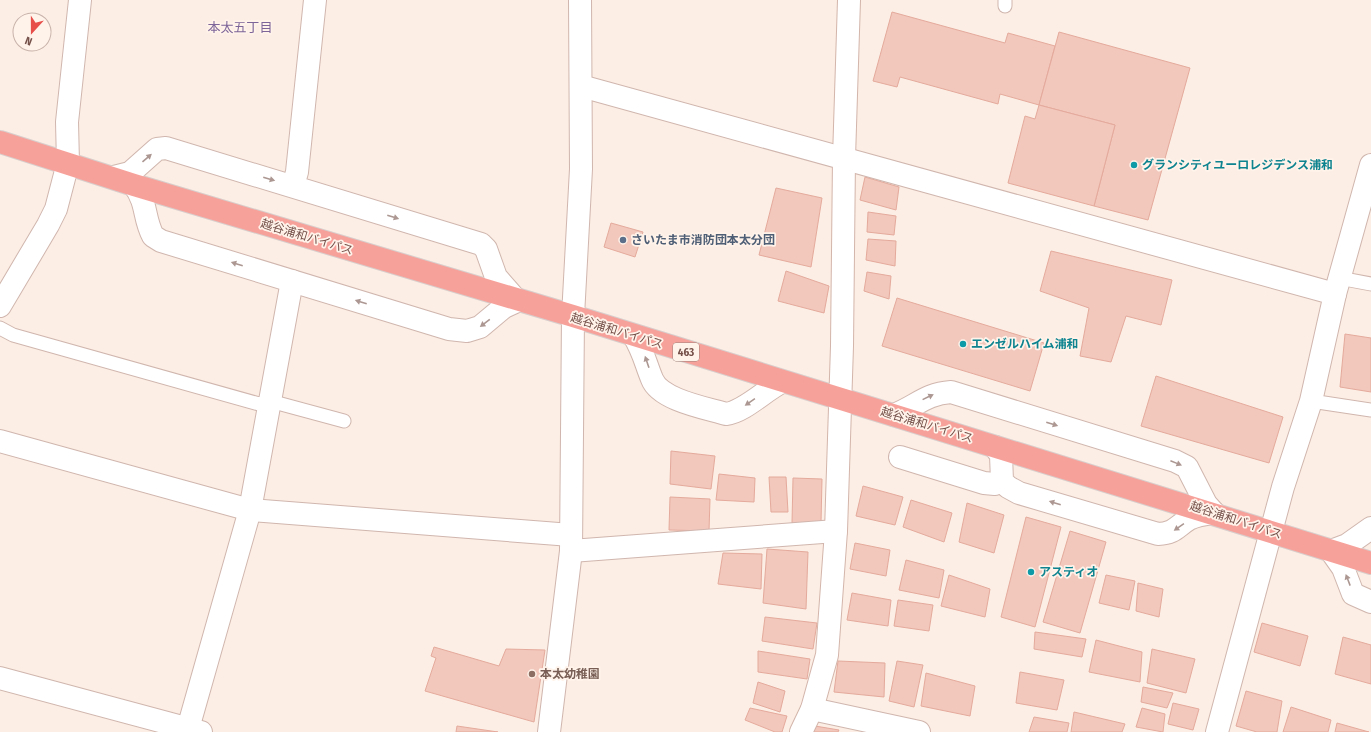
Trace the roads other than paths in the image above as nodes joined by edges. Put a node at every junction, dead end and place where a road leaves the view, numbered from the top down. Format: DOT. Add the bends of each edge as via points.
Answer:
graph roads {
  1 [pos="80,0"];
  2 [pos="315,0"];
  3 [pos="580,0"];
  4 [pos="849,0"];
  5 [pos="581,86"];
  6 [pos="5,145"];
  7 [pos="844,158"];
  8 [pos="68,163"];
  9 [pos="1371,165"];
  10 [pos="124,181"];
  11 [pos="293,186"];
  12 [pos="292,281"];
  13 [pos="1371,284"];
  14 [pos="1337,286"];
  15 [pos="518,301"];
  16 [pos="0,306"];
  17 [pos="573,316"];
  18 [pos="0,328"];
  19 [pos="634,336"];
  20 [pos="782,382"];
  21 [pos="840,399"];
  22 [pos="270,401"];
  23 [pos="1311,401"];
  24 [pos="1371,410"];
  25 [pos="894,415"];
  26 [pos="344,421"];
  27 [pos="0,441"];
  28 [pos="995,447"];
  29 [pos="900,457"];
  30 [pos="1002,481"];
  31 [pos="250,510"];
  32 [pos="1214,513"];
  33 [pos="1371,528"];
  34 [pos="836,531"];
  35 [pos="1272,532"];
  36 [pos="571,543"];
  37 [pos="1331,551"];
  38 [pos="1371,563"];
  39 [pos="1371,602"];
  40 [pos="0,678"];
  41 [pos="812,709"];
  42 [pos="192,731"];
  43 [pos="549,732"];
  44 [pos="801,732"];
  45 [pos="919,732"];
  46 [pos="1217,732"];
  1 -- 8 [label="street" via="67,122"];
  2 -- 11 [label="street" via="297,172"];
  3 -- 5 [label="street"];
  4 -- 7 [label="street"];
  5 -- 7 [label="street"];
  5 -- 17 [label="street" via="581,169"];
  6 -- 8 [label="highway, 越谷浦和バイパス / 463"];
  7 -- 14 [label="street"];
  7 -- 21 [label="street"];
  8 -- 10 [label="highway, 越谷浦和バイパス / 463"];
  8 -- 16 [label="street" via="56,209"];
  9 -- 14 [label="street"];
  10 -- 11 [label="street, one-way" via="156,149 166,148"];
  12 -- 10 [label="street, one-way" via="152,236 142,195"];
  10 -- 15 [label="highway, 越谷浦和バイパス / 463"];
  11 -- 15 [label="street, one-way" via="481,244 486,249 496,277"];
  15 -- 12 [label="street, one-way" via="504,307 480,327 467,331 449,329"];
  12 -- 22 [label="street"];
  13 -- 14 [label="lane"];
  14 -- 23 [label="street"];
  15 -- 17 [label="highway, 越谷浦和バイパス / 463"];
  17 -- 19 [label="highway, 越谷浦和バイパス / 463"];
  17 -- 36 [label="street"];
  18 -- 22 [label="lane" via="13,335 259,404"];
  19 -- 20 [label="highway, 越谷浦和バイパス / 463"];
  20 -- 19 [label="street, one-way" via="734,413 726,414 667,395 658,389 652,380 644,353"];
  20 -- 21 [label="highway, 越谷浦和バイパス / 463"];
  21 -- 25 [label="highway, 越谷浦和バイパス / 463"];
  21 -- 34 [label="street"];
  22 -- 26 [label="lane"];
  22 -- 31 [label="street"];
  23 -- 24 [label="lane"];
  23 -- 35 [label="street" via="1283,487"];
  25 -- 28 [label="highway, 越谷浦和バイパス / 463"];
  25 -- 32 [label="street, one-way" via="908,410 931,395 951,392 1181,464 1187,467 1206,504"];
  27 -- 31 [label="street"];
  28 -- 30 [label="street" via="1001,456"];
  28 -- 32 [label="highway, 越谷浦和バイパス / 463"];
  29 -- 30 [label="street" via="984,483 995,484"];
  32 -- 30 [label="street, one-way" via="1201,514 1170,533 1158,534 1019,493"];
  31 -- 36 [label="street"];
  31 -- 42 [label="street"];
  32 -- 35 [label="highway, 越谷浦和バイパス / 463"];
  33 -- 37 [label="street" via="1348,545"];
  34 -- 36 [label="street"];
  34 -- 41 [label="street" via="827,655"];
  35 -- 37 [label="highway, 越谷浦和バイパス / 463"];
  35 -- 46 [label="street"];
  36 -- 43 [label="street"];
  37 -- 38 [label="highway, 越谷浦和バイパス / 463"];
  39 -- 37 [label="street, one-way" via="1353,594 1342,568"];
  40 -- 42 [label="street"];
  41 -- 44 [label="street"];
  41 -- 45 [label="street"];
}
